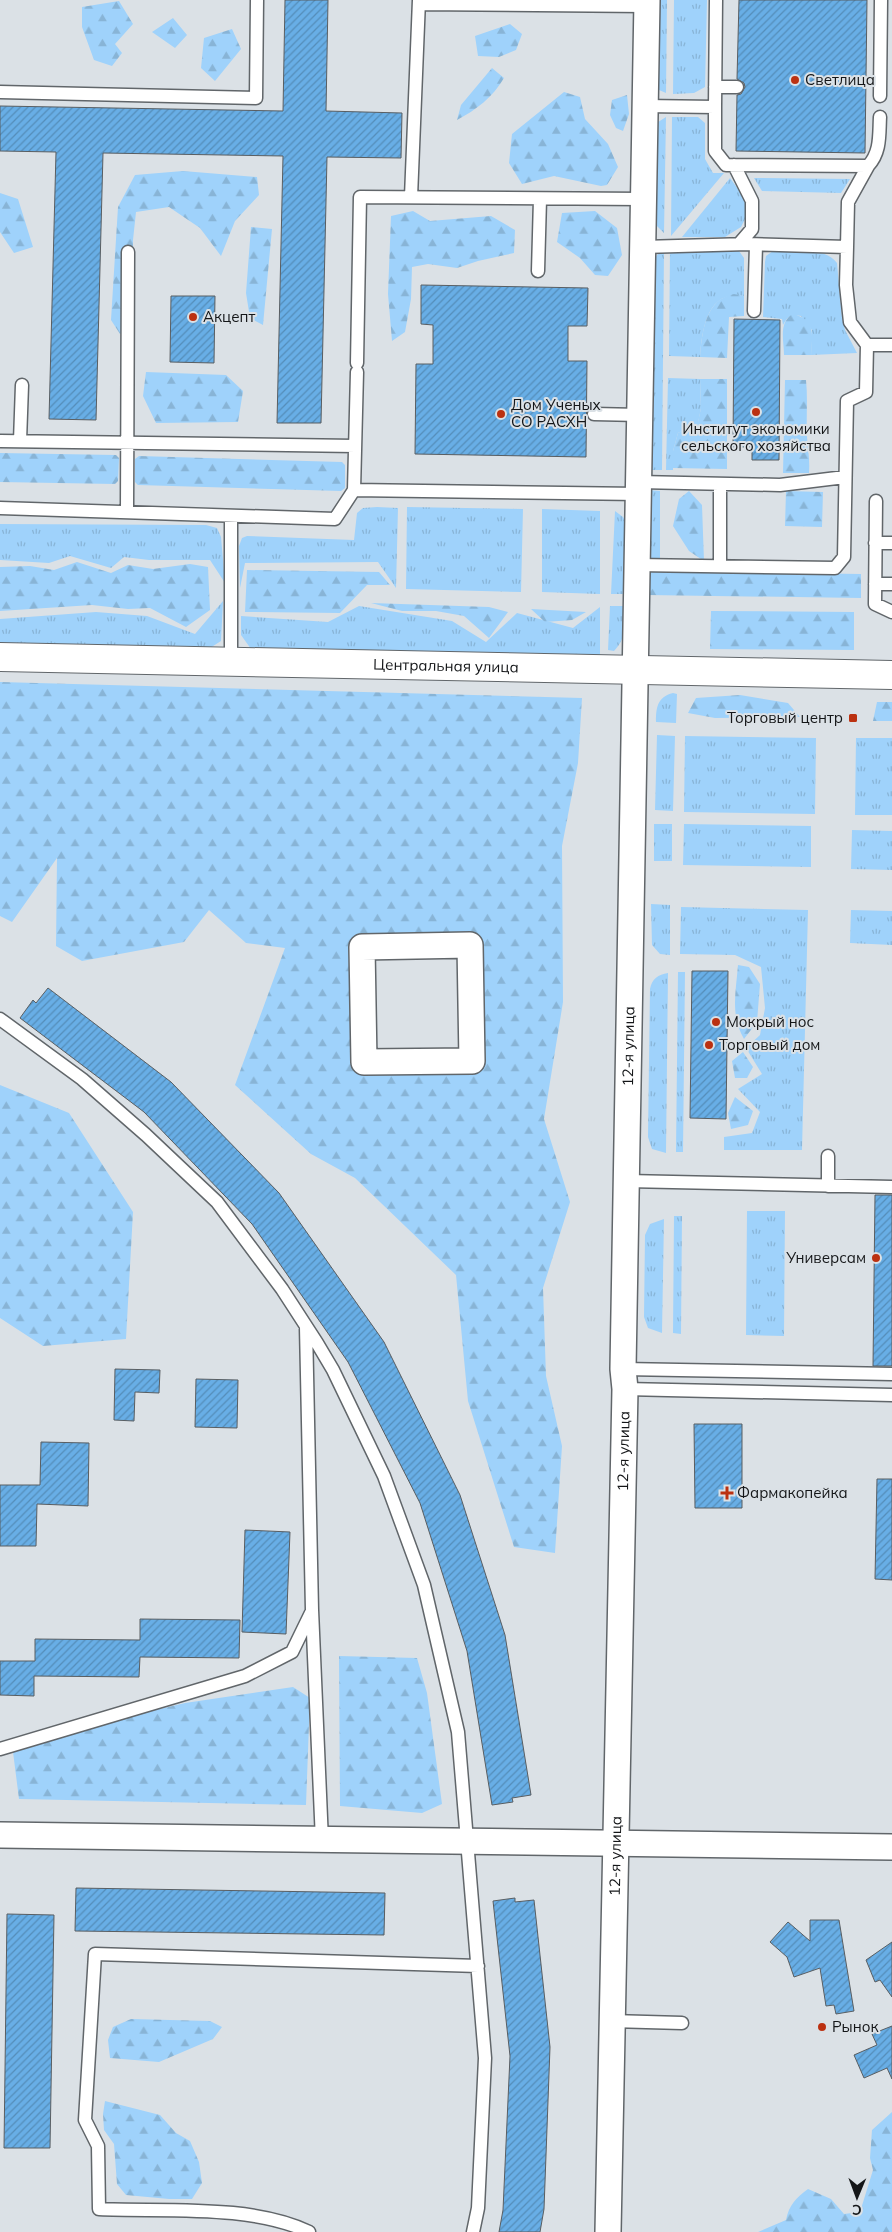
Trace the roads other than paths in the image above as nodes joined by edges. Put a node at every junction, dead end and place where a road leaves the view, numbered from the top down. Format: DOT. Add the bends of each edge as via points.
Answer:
graph roads {
  1 [pos="257,0"];
  2 [pos="716,0"];
  3 [pos="881,0"];
  4 [pos="419,2"];
  5 [pos="646,3"];
  6 [pos="715,87"];
  7 [pos="737,88"];
  8 [pos="0,92"];
  9 [pos="880,96"];
  10 [pos="645,106"];
  11 [pos="715,107"];
  12 [pos="880,117"];
  13 [pos="734,165"];
  14 [pos="868,166"];
  15 [pos="411,197"];
  16 [pos="540,198"];
  17 [pos="644,199"];
  18 [pos="739,244"];
  19 [pos="756,245"];
  20 [pos="643,247"];
  21 [pos="847,247"];
  22 [pos="128,252"];
  23 [pos="538,271"];
  24 [pos="754,311"];
  25 [pos="867,345"];
  26 [pos="892,345"];
  27 [pos="22,385"];
  28 [pos="594,414"];
  29 [pos="640,415"];
  30 [pos="0,441"];
  31 [pos="20,441"];
  32 [pos="127,443"];
  33 [pos="355,446"];
  34 [pos="845,477"];
  35 [pos="720,484"];
  36 [pos="639,488"];
  37 [pos="354,490"];
  38 [pos="876,501"];
  39 [pos="0,508"];
  40 [pos="128,512"];
  41 [pos="231,516"];
  42 [pos="876,543"];
  43 [pos="892,543"];
  44 [pos="638,565"];
  45 [pos="720,566"];
  46 [pos="875,584"];
  47 [pos="892,584"];
  48 [pos="892,612"];
  49 [pos="0,657"];
  50 [pos="230,662"];
  51 [pos="636,670"];
  52 [pos="892,675"];
  53 [pos="0,1019"];
  54 [pos="472,1061"];
  55 [pos="828,1156"];
  56 [pos="627,1181"];
  57 [pos="828,1186"];
  58 [pos="892,1187"];
  59 [pos="306,1327"];
  60 [pos="892,1374"];
  61 [pos="624,1379"];
  62 [pos="892,1395"];
  63 [pos="312,1610"];
  64 [pos="0,1749"];
  65 [pos="0,1835"];
  66 [pos="322,1841"];
  67 [pos="468,1841"];
  68 [pos="614,1843"];
  69 [pos="892,1847"];
  70 [pos="478,1966"];
  71 [pos="611,2021"];
  72 [pos="682,2024"];
  73 [pos="309,2232"];
  74 [pos="473,2232"];
  75 [pos="608,2232"];
  1 -- 8 [label="lane" via="256,98"];
  2 -- 6 [label="lane"];
  3 -- 9 [label="lane"];
  4 -- 5 [label="lane"];
  4 -- 15 [label="lane"];
  5 -- 10 [label="street, 12-я улица"];
  6 -- 7 [label="lane"];
  6 -- 11 [label="lane"];
  10 -- 11 [label="lane"];
  10 -- 17 [label="street, 12-я улица"];
  11 -- 13 [label="lane" via="714,151 726,165"];
  12 -- 14 [label="lane" via="878,152"];
  13 -- 14 [label="lane"];
  13 -- 18 [label="lane" via="752,201 752,229"];
  14 -- 21 [label="lane" via="848,202"];
  15 -- 16 [label="lane"];
  15 -- 33 [label="lane" via="360,197"];
  16 -- 17 [label="lane"];
  16 -- 23 [label="lane"];
  17 -- 20 [label="street, 12-я улица"];
  18 -- 19 [label="lane"];
  18 -- 20 [label="lane"];
  19 -- 21 [label="lane"];
  19 -- 24 [label="lane"];
  20 -- 29 [label="street, 12-я улица"];
  21 -- 25 [label="lane" via="846,286 850,322"];
  22 -- 32 [label="lane"];
  25 -- 26 [label="lane"];
  25 -- 34 [label="lane" via="866,392 847,401"];
  27 -- 31 [label="lane"];
  28 -- 29 [label="lane"];
  29 -- 36 [label="street, 12-я улица"];
  30 -- 31 [label="lane"];
  31 -- 32 [label="lane"];
  32 -- 33 [label="lane"];
  32 -- 40 [label="lane"];
  33 -- 37 [label="lane"];
  34 -- 35 [label="lane" via="780,485"];
  34 -- 45 [label="lane" via="844,557 834,568"];
  35 -- 36 [label="lane"];
  35 -- 45 [label="lane"];
  36 -- 37 [label="lane"];
  36 -- 44 [label="street, 12-я улица"];
  37 -- 41 [label="lane" via="335,519"];
  38 -- 42 [label="lane"];
  39 -- 40 [label="lane"];
  40 -- 41 [label="lane"];
  41 -- 50 [label="lane"];
  42 -- 43 [label="lane"];
  42 -- 46 [label="lane"];
  44 -- 45 [label="lane"];
  44 -- 51 [label="street, 12-я улица"];
  46 -- 47 [label="lane"];
  46 -- 48 [label="lane" via="875,604"];
  49 -- 50 [label="main road, Центральная улица"];
  50 -- 51 [label="main road, Центральная улица"];
  51 -- 52 [label="main road, Центральная улица"];
  51 -- 56 [label="street, 12-я улица"];
  53 -- 59 [label="lane" via="82,1079 217,1202"];
  54 -- 54 [label="street" via="470,945 362,947 364,1062"];
  55 -- 57 [label="lane"];
  56 -- 57 [label="lane"];
  56 -- 61 [label="street, 12-я улица"];
  57 -- 58 [label="lane"];
  59 -- 63 [label="lane"];
  59 -- 67 [label="lane" via="333,1370 384,1476 424,1585 458,1732"];
  60 -- 61 [label="lane"];
  61 -- 62 [label="lane"];
  61 -- 68 [label="street, 12-я улица"];
  63 -- 64 [label="lane" via="292,1652 245,1676"];
  63 -- 66 [label="lane"];
  65 -- 66 [label="street"];
  66 -- 67 [label="street"];
  67 -- 68 [label="street"];
  67 -- 70 [label="lane"];
  68 -- 69 [label="street"];
  68 -- 71 [label="street, 12-я улица"];
  70 -- 73 [label="lane" via="95,1954 85,2120 98,2146 99,2209 241,2213 274,2219"];
  70 -- 74 [label="lane" via="485,2058 478,2208"];
  71 -- 72 [label="lane"];
  71 -- 75 [label="street, 12-я улица"];
}
